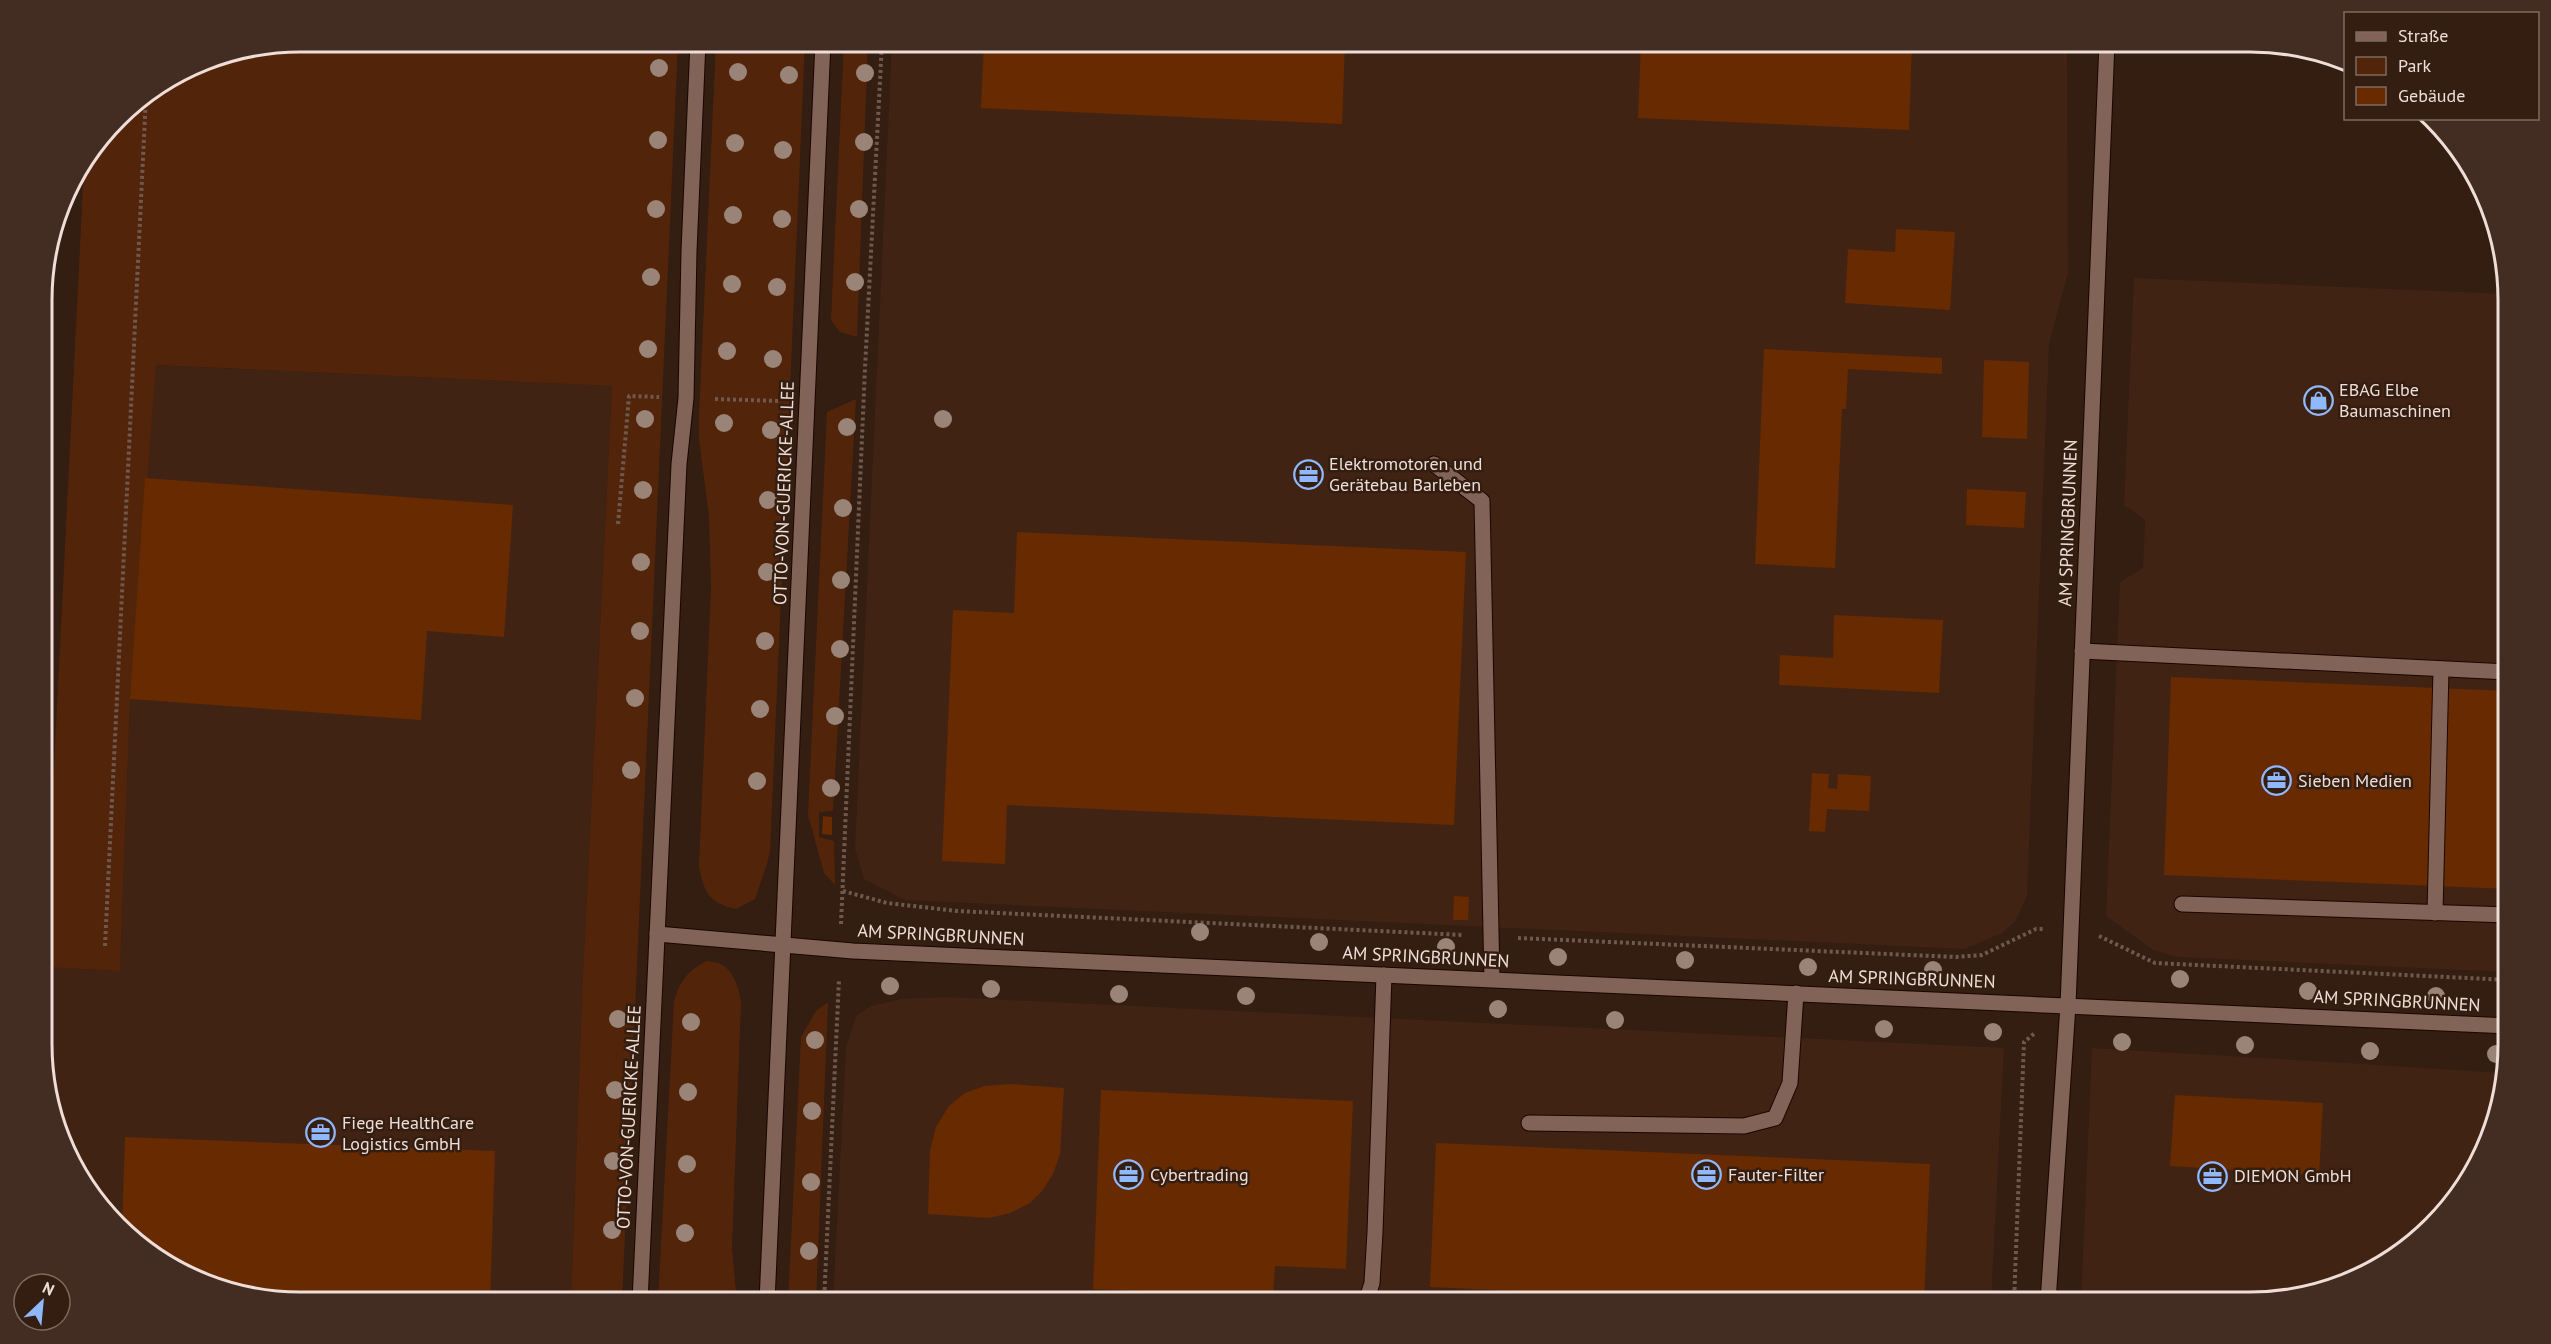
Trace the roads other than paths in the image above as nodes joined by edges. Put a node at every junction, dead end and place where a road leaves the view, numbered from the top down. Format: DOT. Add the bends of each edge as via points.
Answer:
graph roads {
  1 [pos="698,52"];
  2 [pos="823,52"];
  3 [pos="2107,52"];
  4 [pos="1434,464"];
  5 [pos="2082,651"];
  6 [pos="2441,669"];
  7 [pos="2498,672"];
  8 [pos="2182,904"];
  9 [pos="2435,913"];
  10 [pos="2498,915"];
  11 [pos="657,934"];
  12 [pos="783,945"];
  13 [pos="1384,975"];
  14 [pos="1492,979"];
  15 [pos="1796,993"];
  16 [pos="2068,1005"];
  17 [pos="2498,1025"];
  18 [pos="1529,1123"];
  19 [pos="640,1292"];
  20 [pos="767,1292"];
  21 [pos="1369,1292"];
  22 [pos="2049,1292"];
  1 -- 11 [label="street, OTTO-VON-GUERICKE-ALLEE" via="686,398"];
  2 -- 12 [label="street, OTTO-VON-GUERICKE-ALLEE"];
  3 -- 5 [label="street, AM SPRINGBRUNNEN"];
  4 -- 14 [label="street" via="1482,501"];
  5 -- 6 [label="street"];
  5 -- 16 [label="street, AM SPRINGBRUNNEN"];
  6 -- 7 [label="street"];
  6 -- 9 [label="street"];
  8 -- 9 [label="street"];
  9 -- 10 [label="street"];
  11 -- 12 [label="street"];
  11 -- 19 [label="street, OTTO-VON-GUERICKE-ALLEE"];
  12 -- 13 [label="street, AM SPRINGBRUNNEN"];
  12 -- 20 [label="street, OTTO-VON-GUERICKE-ALLEE"];
  13 -- 14 [label="street, AM SPRINGBRUNNEN"];
  13 -- 21 [label="street" via="1375,1232"];
  14 -- 15 [label="street, AM SPRINGBRUNNEN"];
  15 -- 16 [label="street, AM SPRINGBRUNNEN"];
  15 -- 18 [label="street" via="1790,1083 1775,1118 1744,1126"];
  16 -- 17 [label="street, AM SPRINGBRUNNEN"];
  16 -- 22 [label="street"];
}
